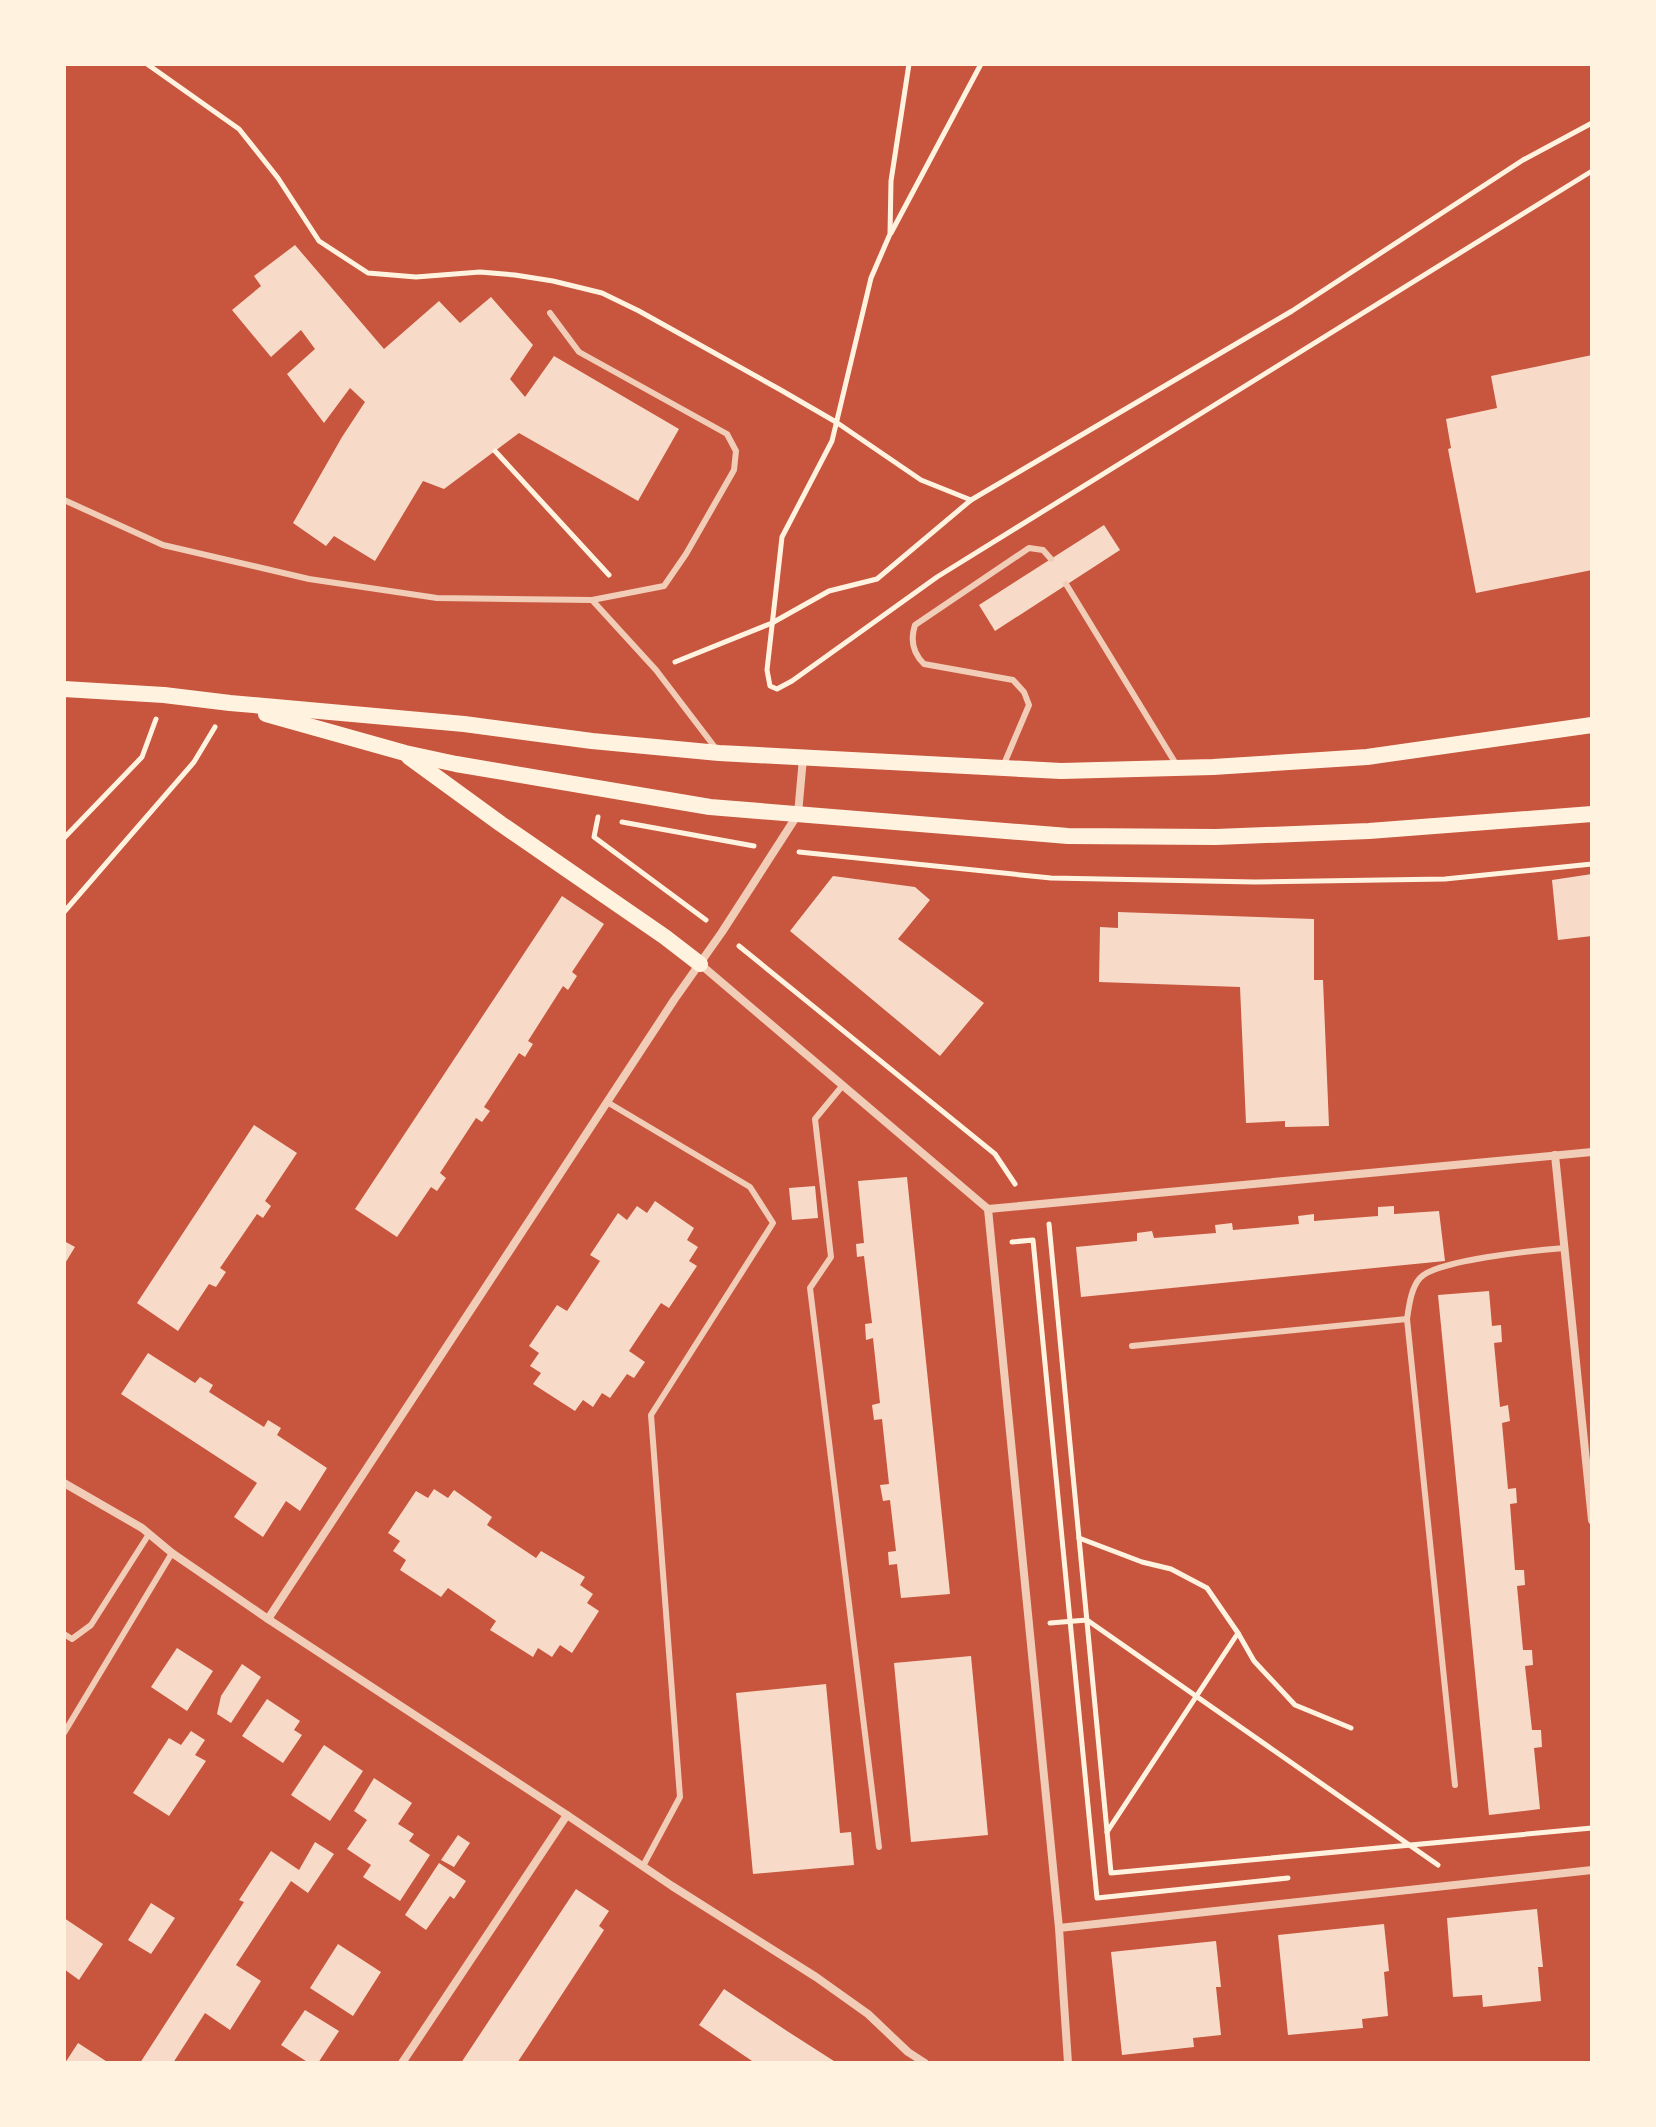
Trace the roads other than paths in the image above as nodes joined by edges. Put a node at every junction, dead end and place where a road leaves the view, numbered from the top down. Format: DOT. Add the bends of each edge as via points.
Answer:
graph roads {
  1 [pos="550,313"];
  2 [pos="64,500"];
  3 [pos="1051,559"];
  4 [pos="1066,584"];
  5 [pos="592,600"];
  6 [pos="64,689"];
  7 [pos="230,703"];
  8 [pos="1592,725"];
  9 [pos="405,753"];
  10 [pos="719,753"];
  11 [pos="803,758"];
  12 [pos="1178,767"];
  13 [pos="1002,768"];
  14 [pos="798,814"];
  15 [pos="1592,814"];
  16 [pos="700,964"];
  17 [pos="843,1085"];
  18 [pos="607,1102"];
  19 [pos="1592,1152"];
  20 [pos="1555,1155"];
  21 [pos="988,1209"];
  22 [pos="1565,1248"];
  23 [pos="1407,1319"];
  24 [pos="1132,1346"];
  25 [pos="64,1483"];
  26 [pos="1592,1520"];
  27 [pos="149,1534"];
  28 [pos="172,1553"];
  29 [pos="268,1619"];
  30 [pos="64,1634"];
  31 [pos="64,1733"];
  32 [pos="1455,1785"];
  33 [pos="567,1815"];
  34 [pos="879,1847"];
  35 [pos="643,1866"];
  36 [pos="1592,1870"];
  37 [pos="1059,1928"];
  38 [pos="402,2063"];
  39 [pos="925,2063"];
  40 [pos="1068,2063"];
  1 -- 5 [label="lane" via="579,352 727,434 736,451 734,470 664,586"];
  2 -- 5 [label="lane" via="163,545 309,579 437,598"];
  3 -- 13 [label="lane" via="1043,550 1029,548 915,625 912,633 924,664 1019,684 1029,705"];
  4 -- 12 [label="lane"];
  5 -- 10 [label="lane" via="656,670"];
  6 -- 7 [label="main road"];
  7 -- 9 [label="main road"];
  7 -- 10 [label="main road"];
  8 -- 12 [label="main road" via="1367,757"];
  9 -- 14 [label="main road" via="710,807"];
  9 -- 16 [label="main road"];
  10 -- 11 [label="main road"];
  11 -- 13 [label="main road"];
  11 -- 14 [label="street"];
  12 -- 13 [label="main road"];
  14 -- 15 [label="main road" via="1068,836 1216,837"];
  14 -- 16 [label="street"];
  16 -- 17 [label="street"];
  16 -- 18 [label="street"];
  17 -- 21 [label="street"];
  17 -- 34 [label="lane" via="815,1119 831,1257 810,1288"];
  18 -- 29 [label="street"];
  18 -- 35 [label="lane" via="750,1187 773,1223 651,1415 680,1797"];
  19 -- 20 [label="street"];
  20 -- 21 [label="street"];
  20 -- 22 [label="street"];
  21 -- 37 [label="street"];
  22 -- 23 [label="lane" via="1427,1271 1417,1281"];
  22 -- 26 [label="street"];
  23 -- 24 [label="lane"];
  23 -- 32 [label="lane"];
  25 -- 27 [label="street"];
  27 -- 28 [label="street"];
  27 -- 30 [label="lane" via="91,1625 72,1639"];
  28 -- 29 [label="street"];
  28 -- 31 [label="lane"];
  29 -- 33 [label="street"];
  33 -- 35 [label="street"];
  33 -- 38 [label="street"];
  35 -- 39 [label="street" via="829,1986"];
  36 -- 37 [label="street"];
  37 -- 40 [label="street"];
}
